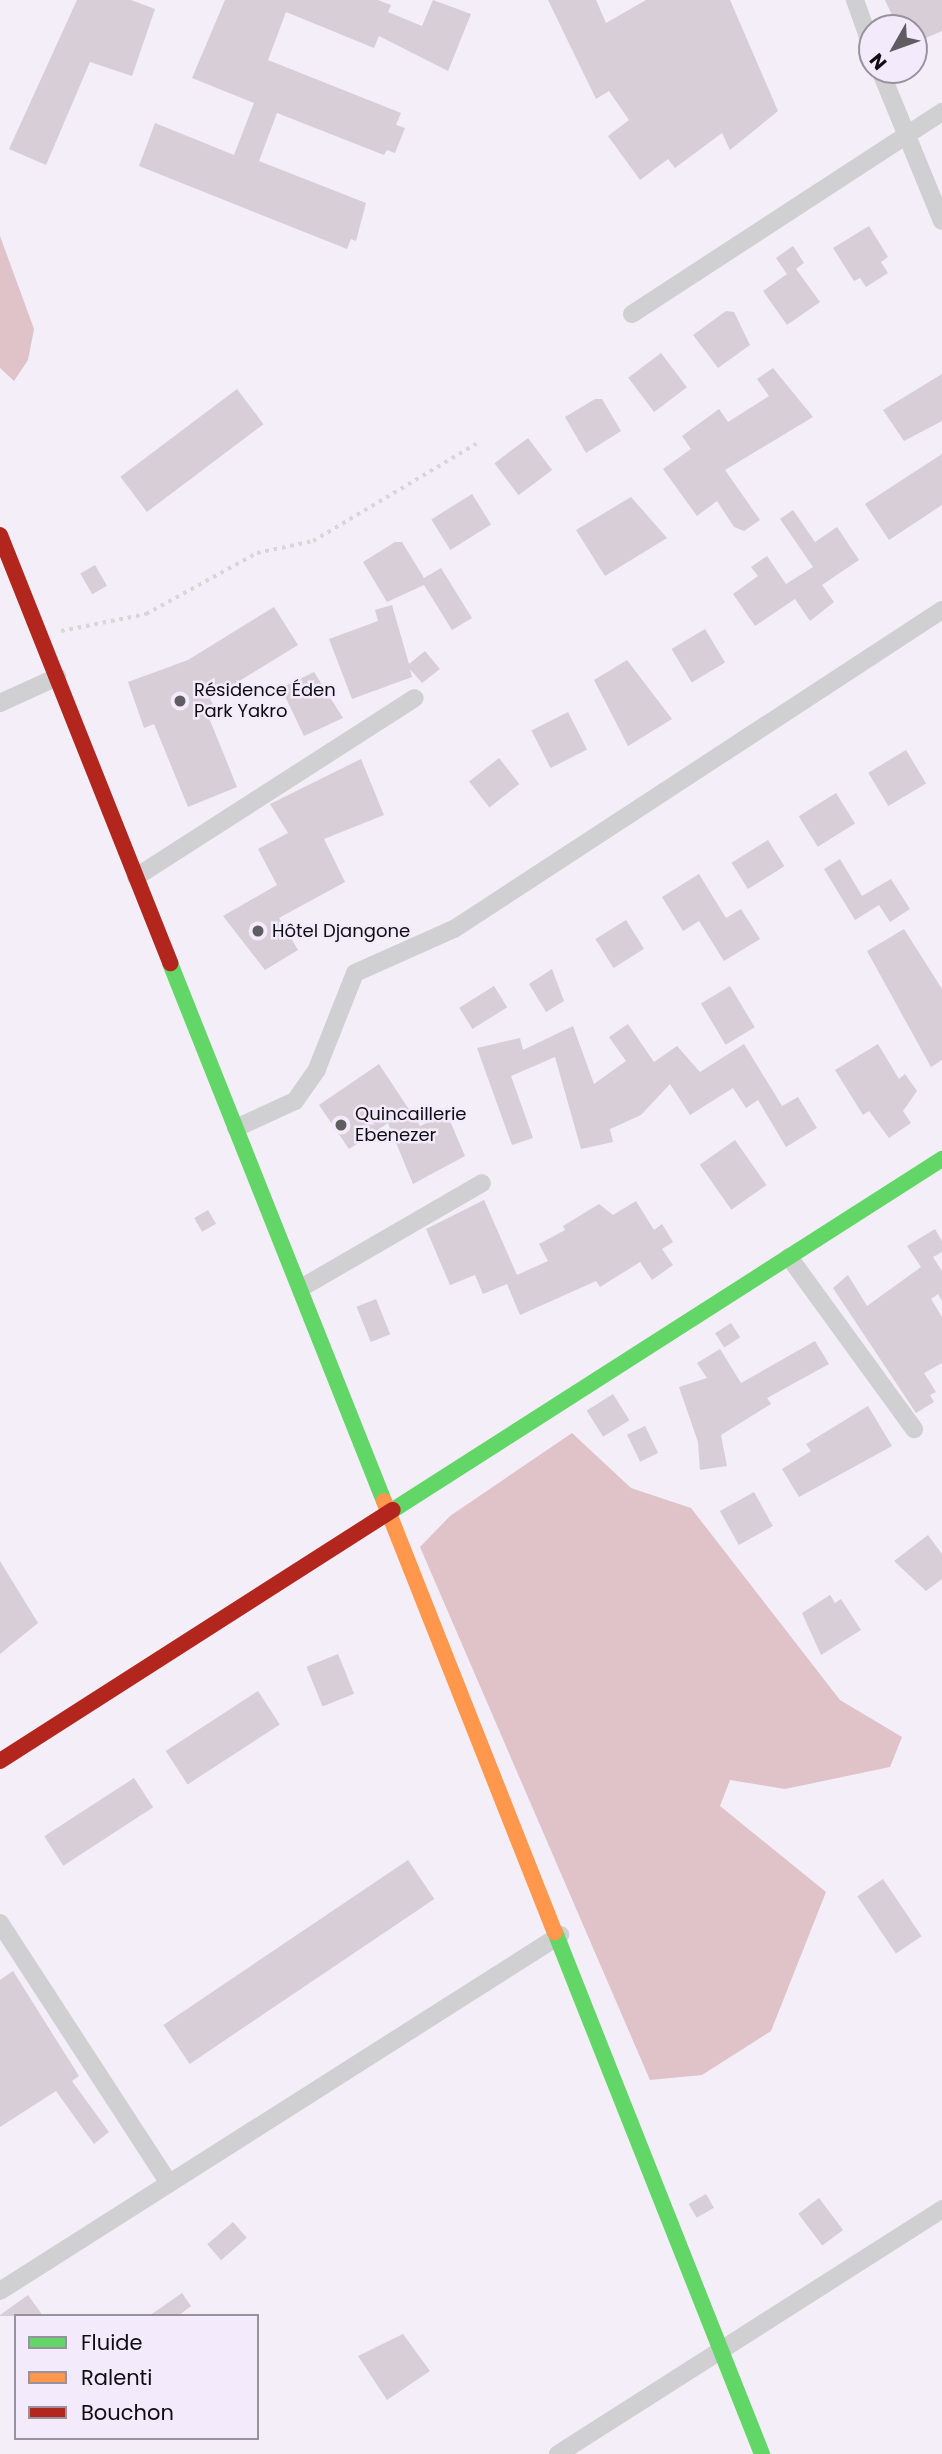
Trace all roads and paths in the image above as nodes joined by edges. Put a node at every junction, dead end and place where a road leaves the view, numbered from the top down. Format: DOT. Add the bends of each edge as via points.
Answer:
graph roads {
  1 [pos="885,84"];
  2 [pos="942,112"];
  3 [pos="903,136"];
  4 [pos="942,221"];
  5 [pos="632,314"];
  6 [pos="476,444"];
  7 [pos="0,535"];
  8 [pos="942,610"];
  9 [pos="42,636"];
  10 [pos="57,677"];
  11 [pos="415,698"];
  12 [pos="0,703"];
  13 [pos="136,877"];
  14 [pos="236,1128"];
  15 [pos="942,1159"];
  16 [pos="482,1184"];
  17 [pos="789,1256"];
  18 [pos="301,1288"];
  19 [pos="914,1429"];
  20 [pos="390,1510"];
  21 [pos="0,1761"];
  22 [pos="0,1923"];
  23 [pos="560,1935"];
  24 [pos="169,2183"];
  25 [pos="942,2209"];
  26 [pos="0,2291"];
  27 [pos="721,2350"];
  28 [pos="558,2454"];
  29 [pos="762,2454"];
  1 -- 3 [label="street"];
  2 -- 3 [label="street"];
  3 -- 4 [label="street"];
  3 -- 5 [label="street"];
  6 -- 9 [label="path" via="313,541 257,553 146,614"];
  7 -- 9 [label="street"];
  8 -- 14 [label="street" via="454,929 355,974 317,1069 295,1101"];
  9 -- 10 [label="street"];
  10 -- 12 [label="street"];
  10 -- 13 [label="street"];
  11 -- 13 [label="street"];
  13 -- 14 [label="street"];
  14 -- 18 [label="street"];
  15 -- 17 [label="street"];
  16 -- 18 [label="street"];
  17 -- 19 [label="street"];
  17 -- 20 [label="street"];
  18 -- 20 [label="street"];
  20 -- 21 [label="street"];
  20 -- 23 [label="street"];
  22 -- 24 [label="street"];
  23 -- 24 [label="street"];
  23 -- 27 [label="street"];
  24 -- 26 [label="street"];
  25 -- 27 [label="street"];
  27 -- 28 [label="street"];
  27 -- 29 [label="street"];
}
